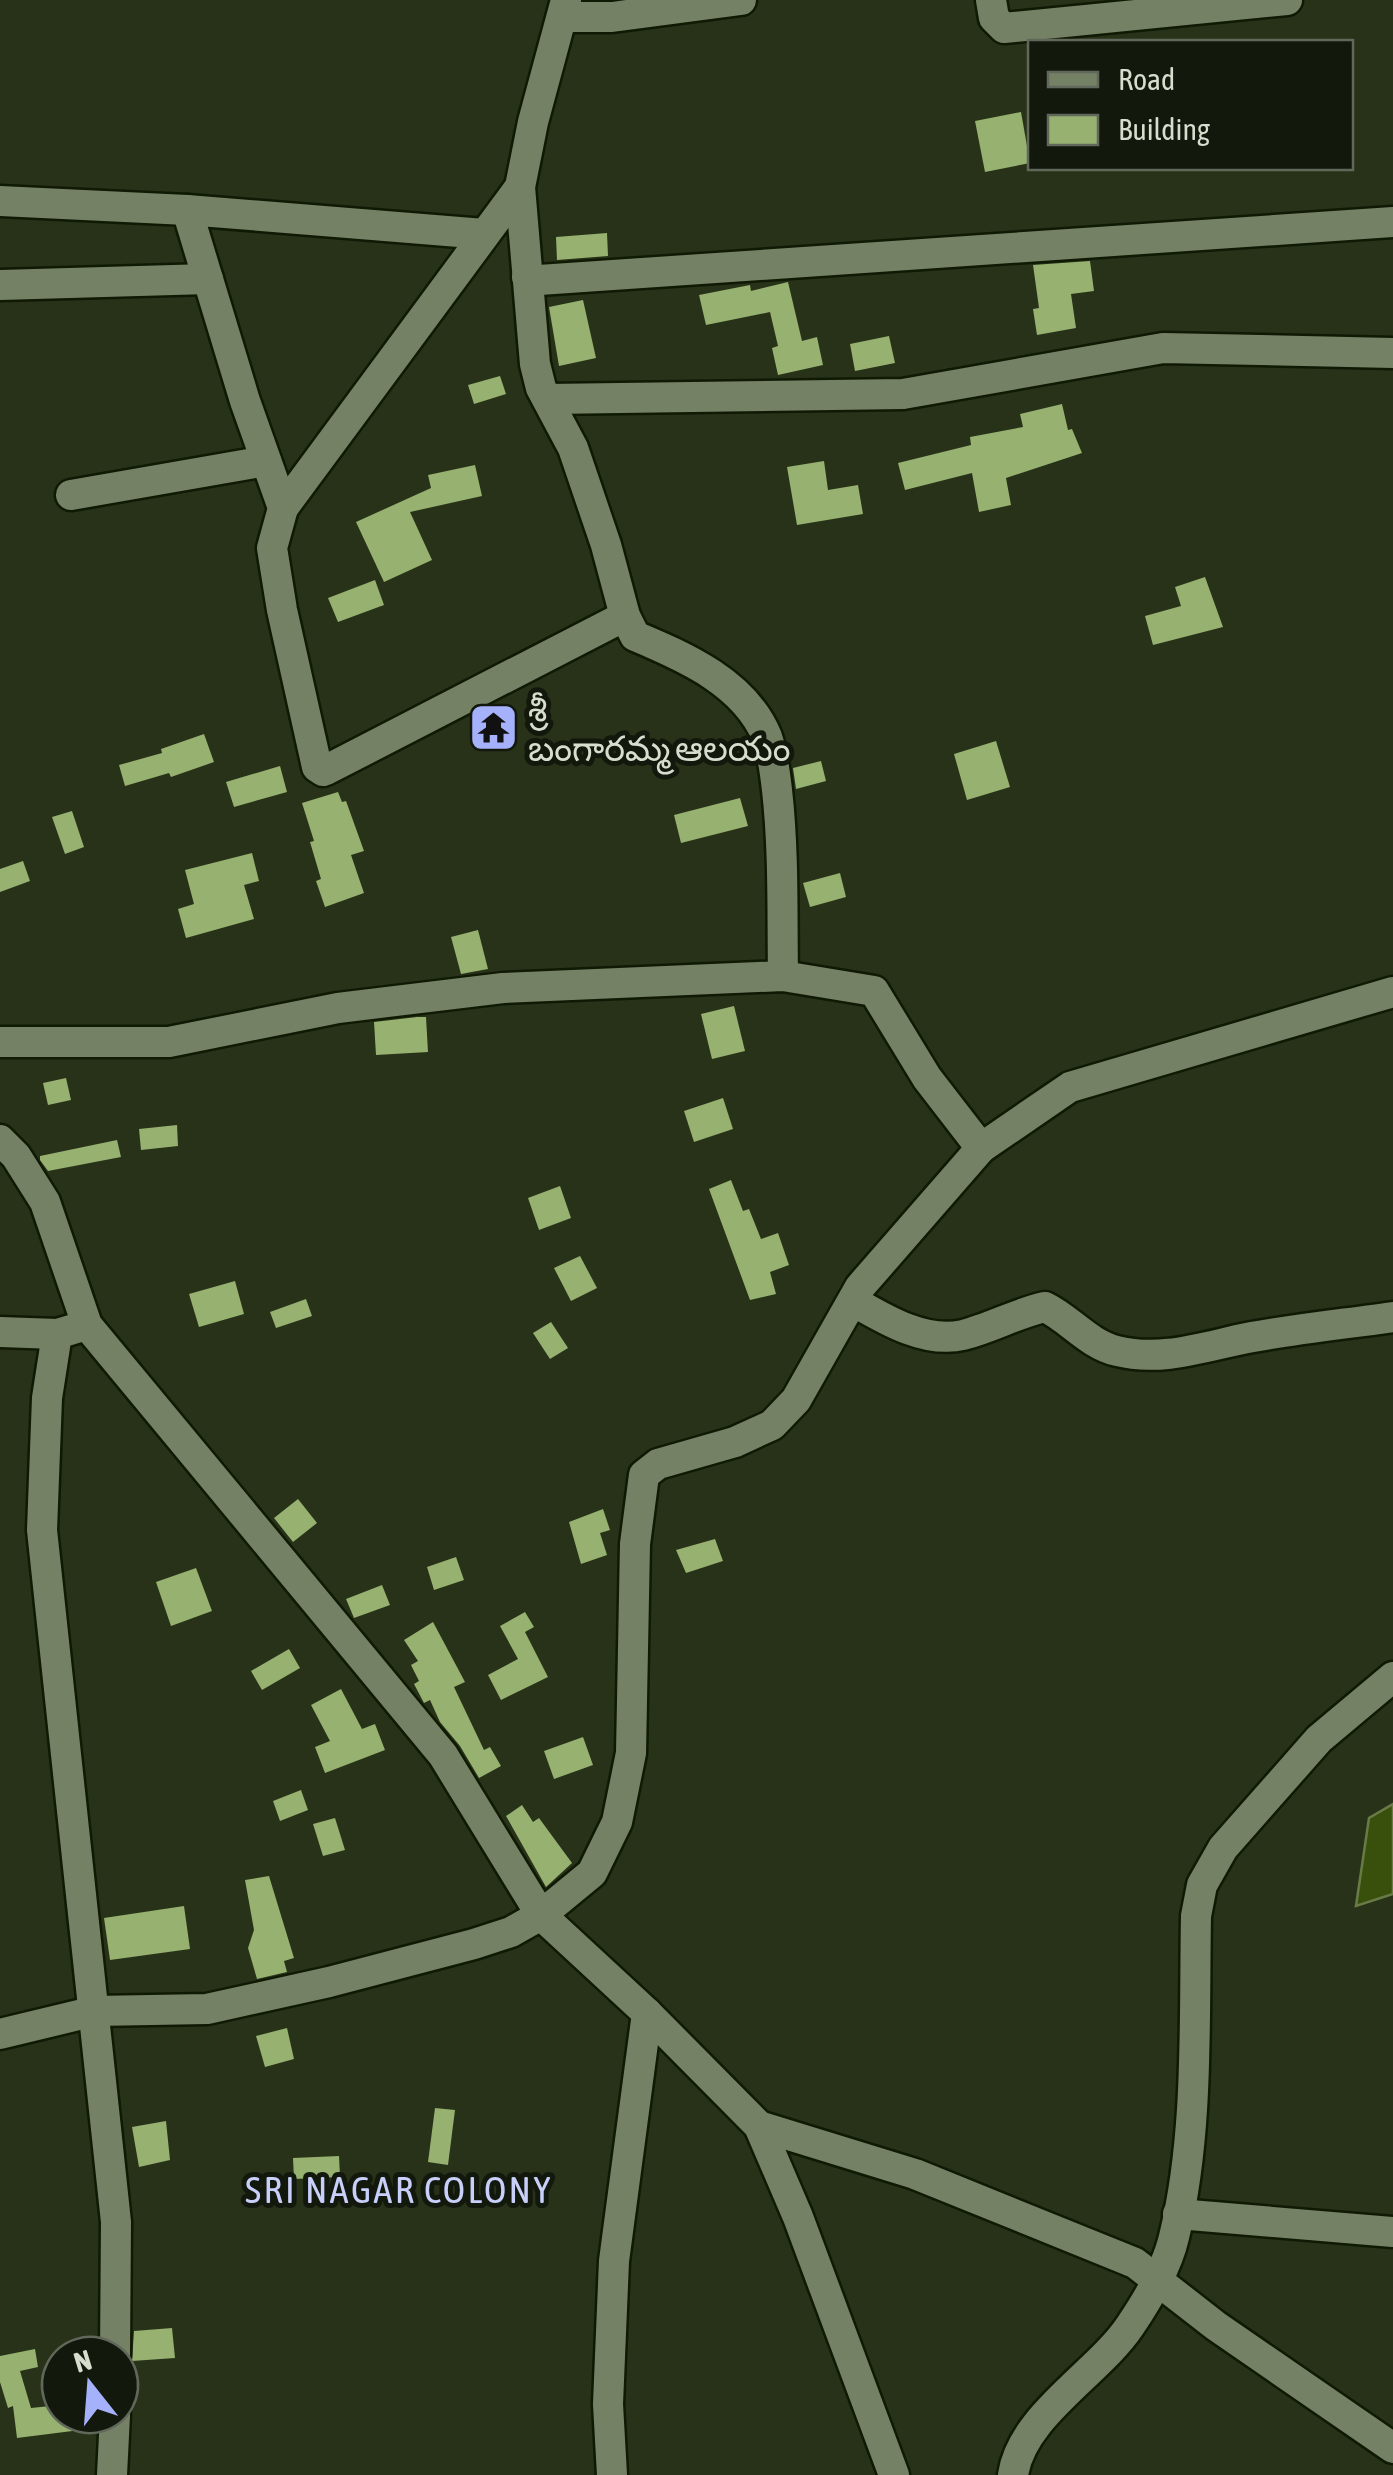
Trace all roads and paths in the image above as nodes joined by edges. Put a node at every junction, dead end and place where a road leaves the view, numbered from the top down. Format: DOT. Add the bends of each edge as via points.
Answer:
graph roads {
  1 [pos="742,0"];
  2 [pos="991,0"];
  3 [pos="1287,0"];
  4 [pos="564,8"];
  5 [pos="520,187"];
  6 [pos="0,200"];
  7 [pos="187,210"];
  8 [pos="1393,222"];
  9 [pos="484,234"];
  10 [pos="527,276"];
  11 [pos="208,279"];
  12 [pos="0,285"];
  13 [pos="1393,352"];
  14 [pos="548,399"];
  15 [pos="266,461"];
  16 [pos="70,495"];
  17 [pos="283,508"];
  18 [pos="625,616"];
  19 [pos="783,976"];
  20 [pos="1393,992"];
  21 [pos="0,1042"];
  22 [pos="0,1140"];
  23 [pos="980,1148"];
  24 [pos="853,1300"];
  25 [pos="1393,1317"];
  26 [pos="87,1325"];
  27 [pos="0,1332"];
  28 [pos="57,1334"];
  29 [pos="1393,1677"];
  30 [pos="541,1915"];
  31 [pos="95,2011"];
  32 [pos="647,2013"];
  33 [pos="0,2034"];
  34 [pos="759,2126"];
  35 [pos="1178,2214"];
  36 [pos="1393,2232"];
  37 [pos="1156,2279"];
  38 [pos="115,2335"];
  39 [pos="114,2435"];
  40 [pos="1393,2448"];
  41 [pos="112,2475"];
  42 [pos="612,2475"];
  43 [pos="894,2475"];
  44 [pos="1014,2475"];
  1 -- 4 [label="street" via="612,17"];
  2 -- 3 [label="street" via="1004,28"];
  4 -- 5 [label="street"];
  5 -- 9 [label="street"];
  5 -- 10 [label="street"];
  6 -- 7 [label="street"];
  7 -- 9 [label="street"];
  7 -- 11 [label="street"];
  8 -- 10 [label="street"];
  9 -- 17 [label="street"];
  10 -- 14 [label="street" via="535,364"];
  11 -- 12 [label="street"];
  11 -- 15 [label="street"];
  13 -- 14 [label="street" via="1163,348 903,394"];
  14 -- 18 [label="street" via="574,448"];
  15 -- 16 [label="street"];
  15 -- 17 [label="street"];
  17 -- 18 [label="street" via="272,548 320,770"];
  18 -- 19 [label="street" via="636,636 722,680 766,735 781,829"];
  19 -- 21 [label="street" via="503,988 338,1008 169,1042"];
  19 -- 23 [label="street" via="874,991"];
  20 -- 23 [label="street" via="1070,1087"];
  22 -- 26 [label="street" via="45,1202"];
  23 -- 24 [label="street"];
  24 -- 25 [label="street" via="912,1330 960,1336 1045,1306 1093,1342 1141,1355"];
  24 -- 30 [label="street" via="796,1400 772,1425 658,1464 644,1475 631,1753 618,1822 592,1873"];
  26 -- 28 [label="street"];
  26 -- 30 [label="street" via="442,1755"];
  27 -- 28 [label="street"];
  28 -- 31 [label="street" via="47,1398 42,1530"];
  29 -- 35 [label="street" via="1319,1739 1223,1848 1202,1886 1191,2109"];
  30 -- 31 [label="street" via="474,1944 259,1997 206,2008"];
  30 -- 32 [label="street"];
  31 -- 33 [label="street"];
  31 -- 38 [label="street" via="116,2222"];
  32 -- 34 [label="street"];
  32 -- 42 [label="street" via="614,2261"];
  34 -- 37 [label="street" via="915,2174 1135,2263"];
  34 -- 43 [label="street"];
  35 -- 36 [label="street"];
  35 -- 37 [label="street"];
  37 -- 40 [label="street"];
  37 -- 44 [label="street" via="1130,2328 1022,2446"];
  39 -- 41 [label="street"];
}
